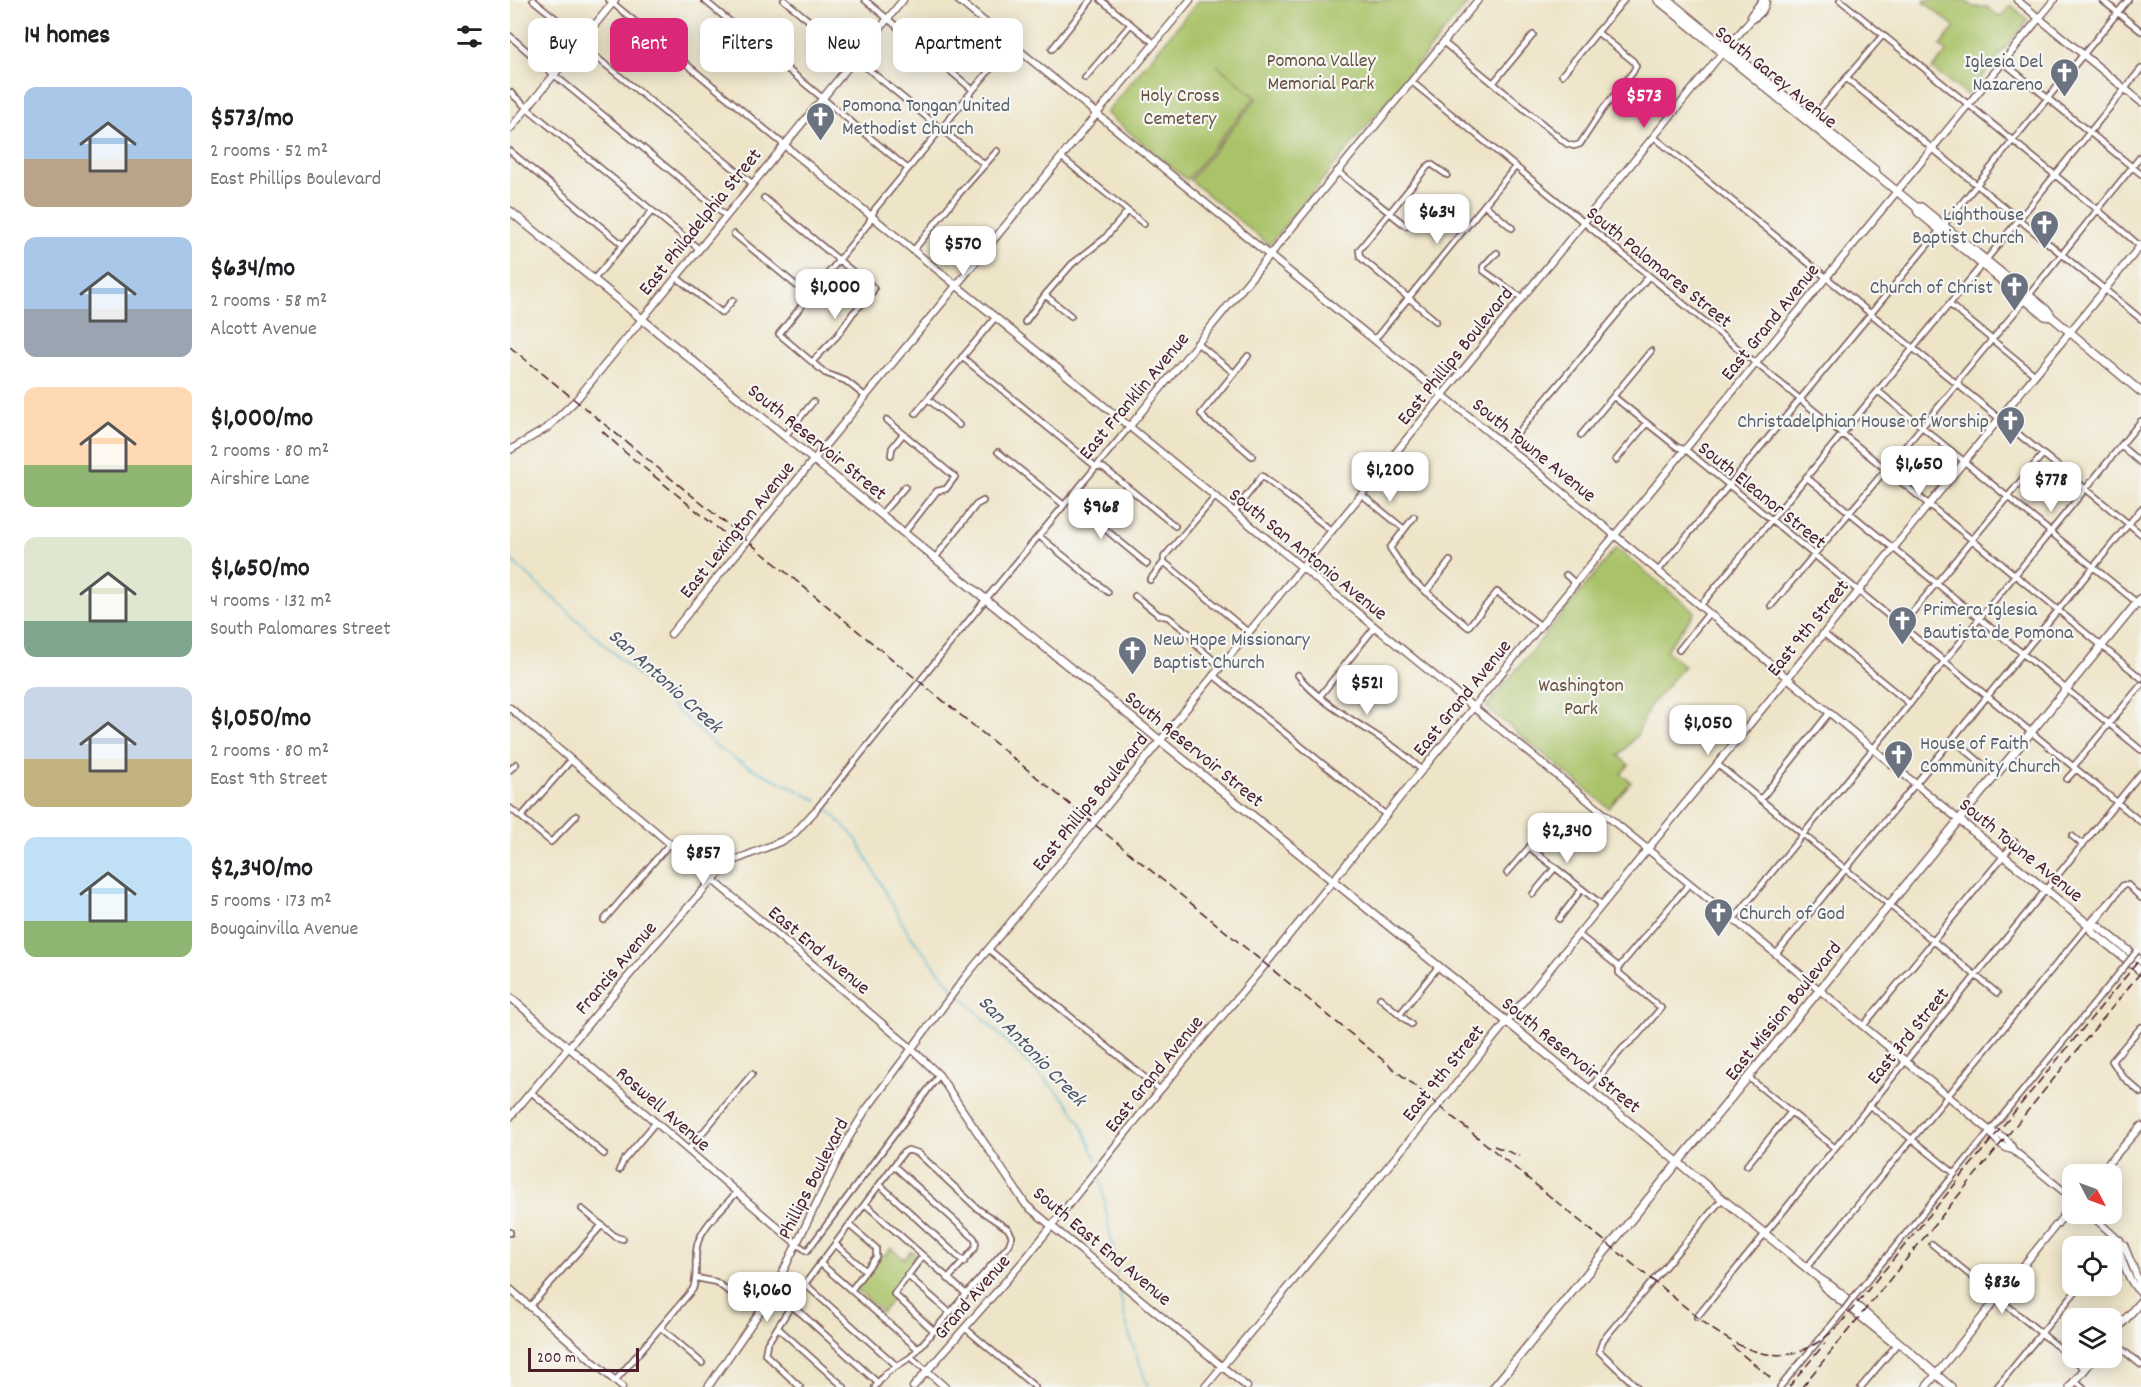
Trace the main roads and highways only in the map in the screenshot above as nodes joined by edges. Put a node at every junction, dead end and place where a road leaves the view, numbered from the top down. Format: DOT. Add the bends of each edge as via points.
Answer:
graph roads {
  1 [pos="1658,0"];
  2 [pos="1668,0"];
  3 [pos="1725,50"];
  4 [pos="1749,75"];
  5 [pos="1763,77"];
  6 [pos="1877,175"];
  7 [pos="510,211"];
  8 [pos="2141,392"];
  9 [pos="2140,602"];
  10 [pos="1959,819"];
  11 [pos="2089,925"];
  12 [pos="2141,962"];
  13 [pos="2141,971"];
  14 [pos="1678,1163"];
  15 [pos="1820,1279"];
  16 [pos="2141,1301"];
  17 [pos="2122,1323"];
  18 [pos="1898,1343"];
  19 [pos="2086,1368"];
  20 [pos="2073,1384"];
  21 [pos="1494,1387"];
  22 [pos="1951,1387"];
  1 -- 3 [label="main road, South Garey Avenue"];
  2 -- 3 [label="main road, South Garey Avenue"];
  3 -- 4 [label="main road, South Garey Avenue"];
  3 -- 5 [label="main road, South Garey Avenue"];
  4 -- 5 [label="main road"];
  4 -- 6 [label="main road, South Garey Avenue"];
  5 -- 6 [label="main road, South Garey Avenue"];
  6 -- 8 [label="main road, South Garey Avenue" via="1921,207 2045,316 2052,317"];
  7 -- 14 [label="main road, South Reservoir Street"];
  9 -- 10 [label="main road, East Mission Boulevard"];
  10 -- 11 [label="main road, South Towne Avenue"];
  10 -- 14 [label="main road, East Mission Boulevard"];
  11 -- 12 [label="main road" via="2098,926"];
  11 -- 13 [label="main road" via="2092,932"];
  14 -- 15 [label="main road, South Reservoir Street"];
  14 -- 21 [label="main road, East Mission Boulevard"];
  15 -- 18 [label="main road, South Reservoir Street"];
  15 -- 18 [label="main road" via="1845,1304"];
  16 -- 17 [label="main road"];
  18 -- 22 [label="main road"];
  19 -- 20 [label="main road"];
}
